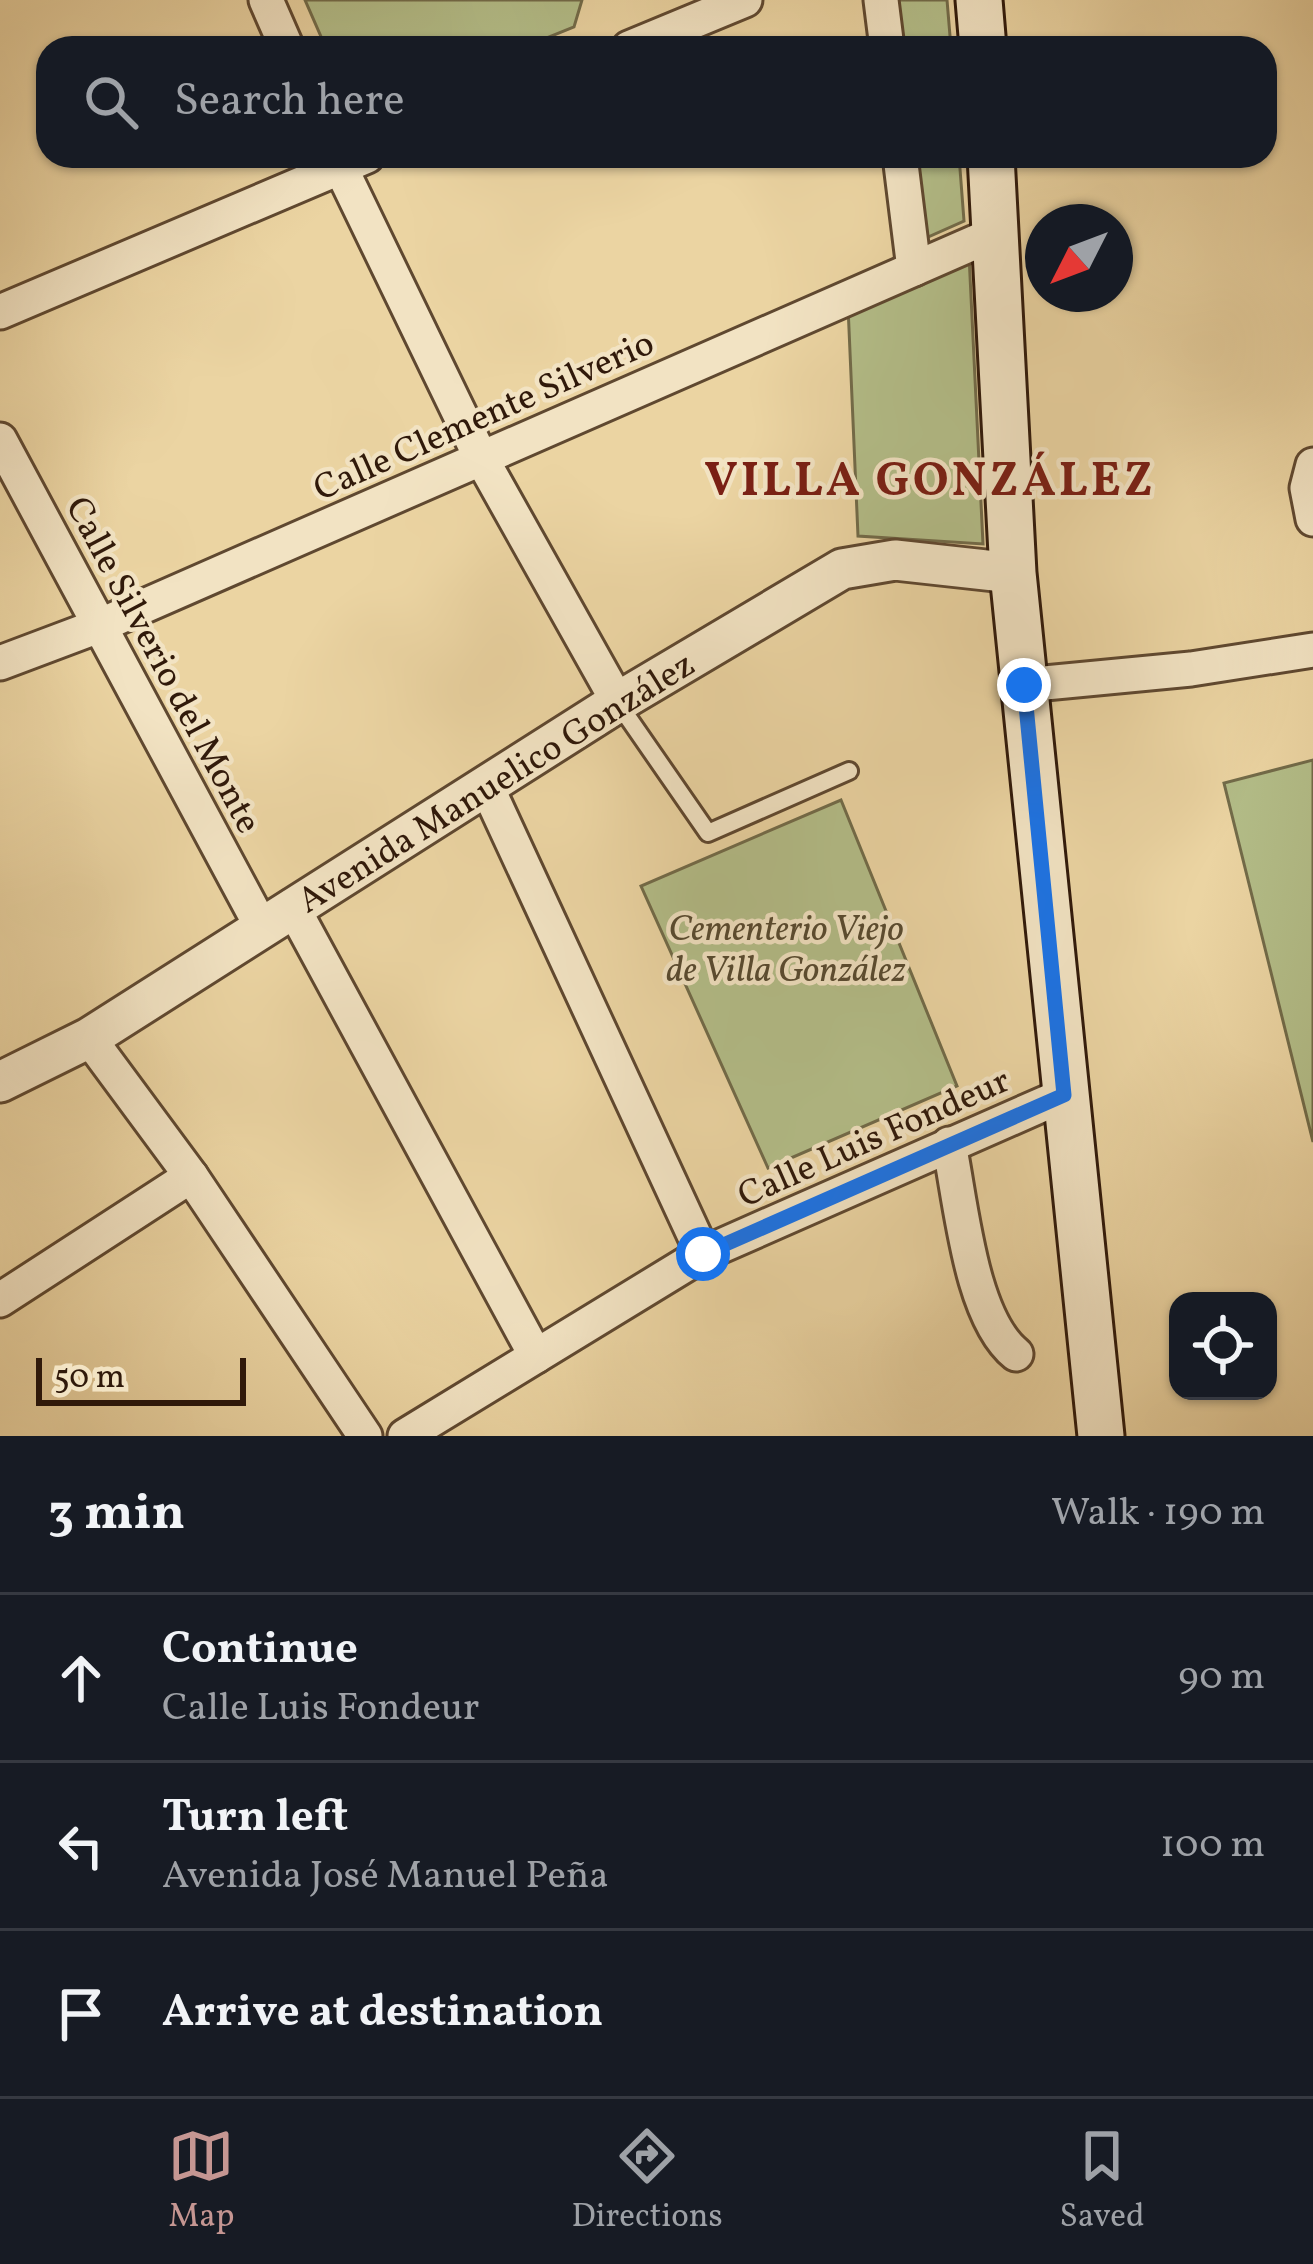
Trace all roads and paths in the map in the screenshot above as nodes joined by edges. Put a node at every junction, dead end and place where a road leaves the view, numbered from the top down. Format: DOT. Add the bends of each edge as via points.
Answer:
graph roads {
  1 [pos="266,0"];
  2 [pos="745,0"];
  3 [pos="880,0"];
  4 [pos="979,0"];
  5 [pos="282,36"];
  6 [pos="658,36"];
  7 [pos="884,36"];
  8 [pos="982,36"];
  9 [pos="329,168"];
  10 [pos="351,168"];
  11 [pos="901,168"];
  12 [pos="992,168"];
  13 [pos="996,233"];
  14 [pos="914,269"];
  15 [pos="0,312"];
  16 [pos="0,440"];
  17 [pos="481,456"];
  18 [pos="1313,465"];
  19 [pos="1313,519"];
  20 [pos="1013,573"];
  21 [pos="101,626"];
  22 [pos="1313,650"];
  23 [pos="0,663"];
  24 [pos="1024,685"];
  25 [pos="618,702"];
  26 [pos="849,771"];
  27 [pos="486,785"];
  28 [pos="277,916"];
  29 [pos="88,1037"];
  30 [pos="0,1082"];
  31 [pos="1064,1095"];
  32 [pos="949,1144"];
  33 [pos="191,1176"];
  34 [pos="703,1254"];
  35 [pos="0,1300"];
  36 [pos="1016,1354"];
  37 [pos="536,1356"];
  38 [pos="362,1434"];
  39 [pos="405,1436"];
  40 [pos="1101,1436"];
  1 -- 5 [label="street"];
  2 -- 6 [label="street"];
  3 -- 7 [label="street"];
  4 -- 8 [label="main road"];
  9 -- 15 [label="street"];
  10 -- 17 [label="street"];
  11 -- 14 [label="street"];
  12 -- 13 [label="main road"];
  13 -- 14 [label="street, Calle Clemente Silverio"];
  13 -- 20 [label="main road"];
  14 -- 17 [label="street, Calle Clemente Silverio"];
  16 -- 21 [label="street, Calle Silverio del Monte"];
  17 -- 21 [label="street, Calle Clemente Silverio"];
  17 -- 25 [label="street"];
  18 -- 19 [label="street"];
  20 -- 24 [label="main road"];
  20 -- 25 [label="street, Avenida Manuelico González" via="895,560 859,564"];
  21 -- 23 [label="street, Calle Clemente Silverio"];
  21 -- 28 [label="street, Calle Silverio del Monte"];
  22 -- 24 [label="street"];
  24 -- 31 [label="main road"];
  25 -- 26 [label="lane" via="708,833"];
  25 -- 27 [label="street, Avenida Manuelico González"];
  27 -- 28 [label="street, Avenida Manuelico González"];
  27 -- 34 [label="street"];
  28 -- 29 [label="street, Avenida Manuelico González"];
  28 -- 37 [label="street, Calle Silverio del Monte"];
  29 -- 30 [label="street, Avenida Manuelico González"];
  29 -- 33 [label="street"];
  31 -- 32 [label="street, Calle Luis Fondeur"];
  31 -- 40 [label="main road"];
  32 -- 34 [label="street, Calle Luis Fondeur"];
  32 -- 36 [label="street" via="984,1308"];
  33 -- 35 [label="street"];
  33 -- 38 [label="street"];
  34 -- 37 [label="street, Calle Luis Fondeur"];
  37 -- 39 [label="street, Calle Luis Fondeur"];
}
